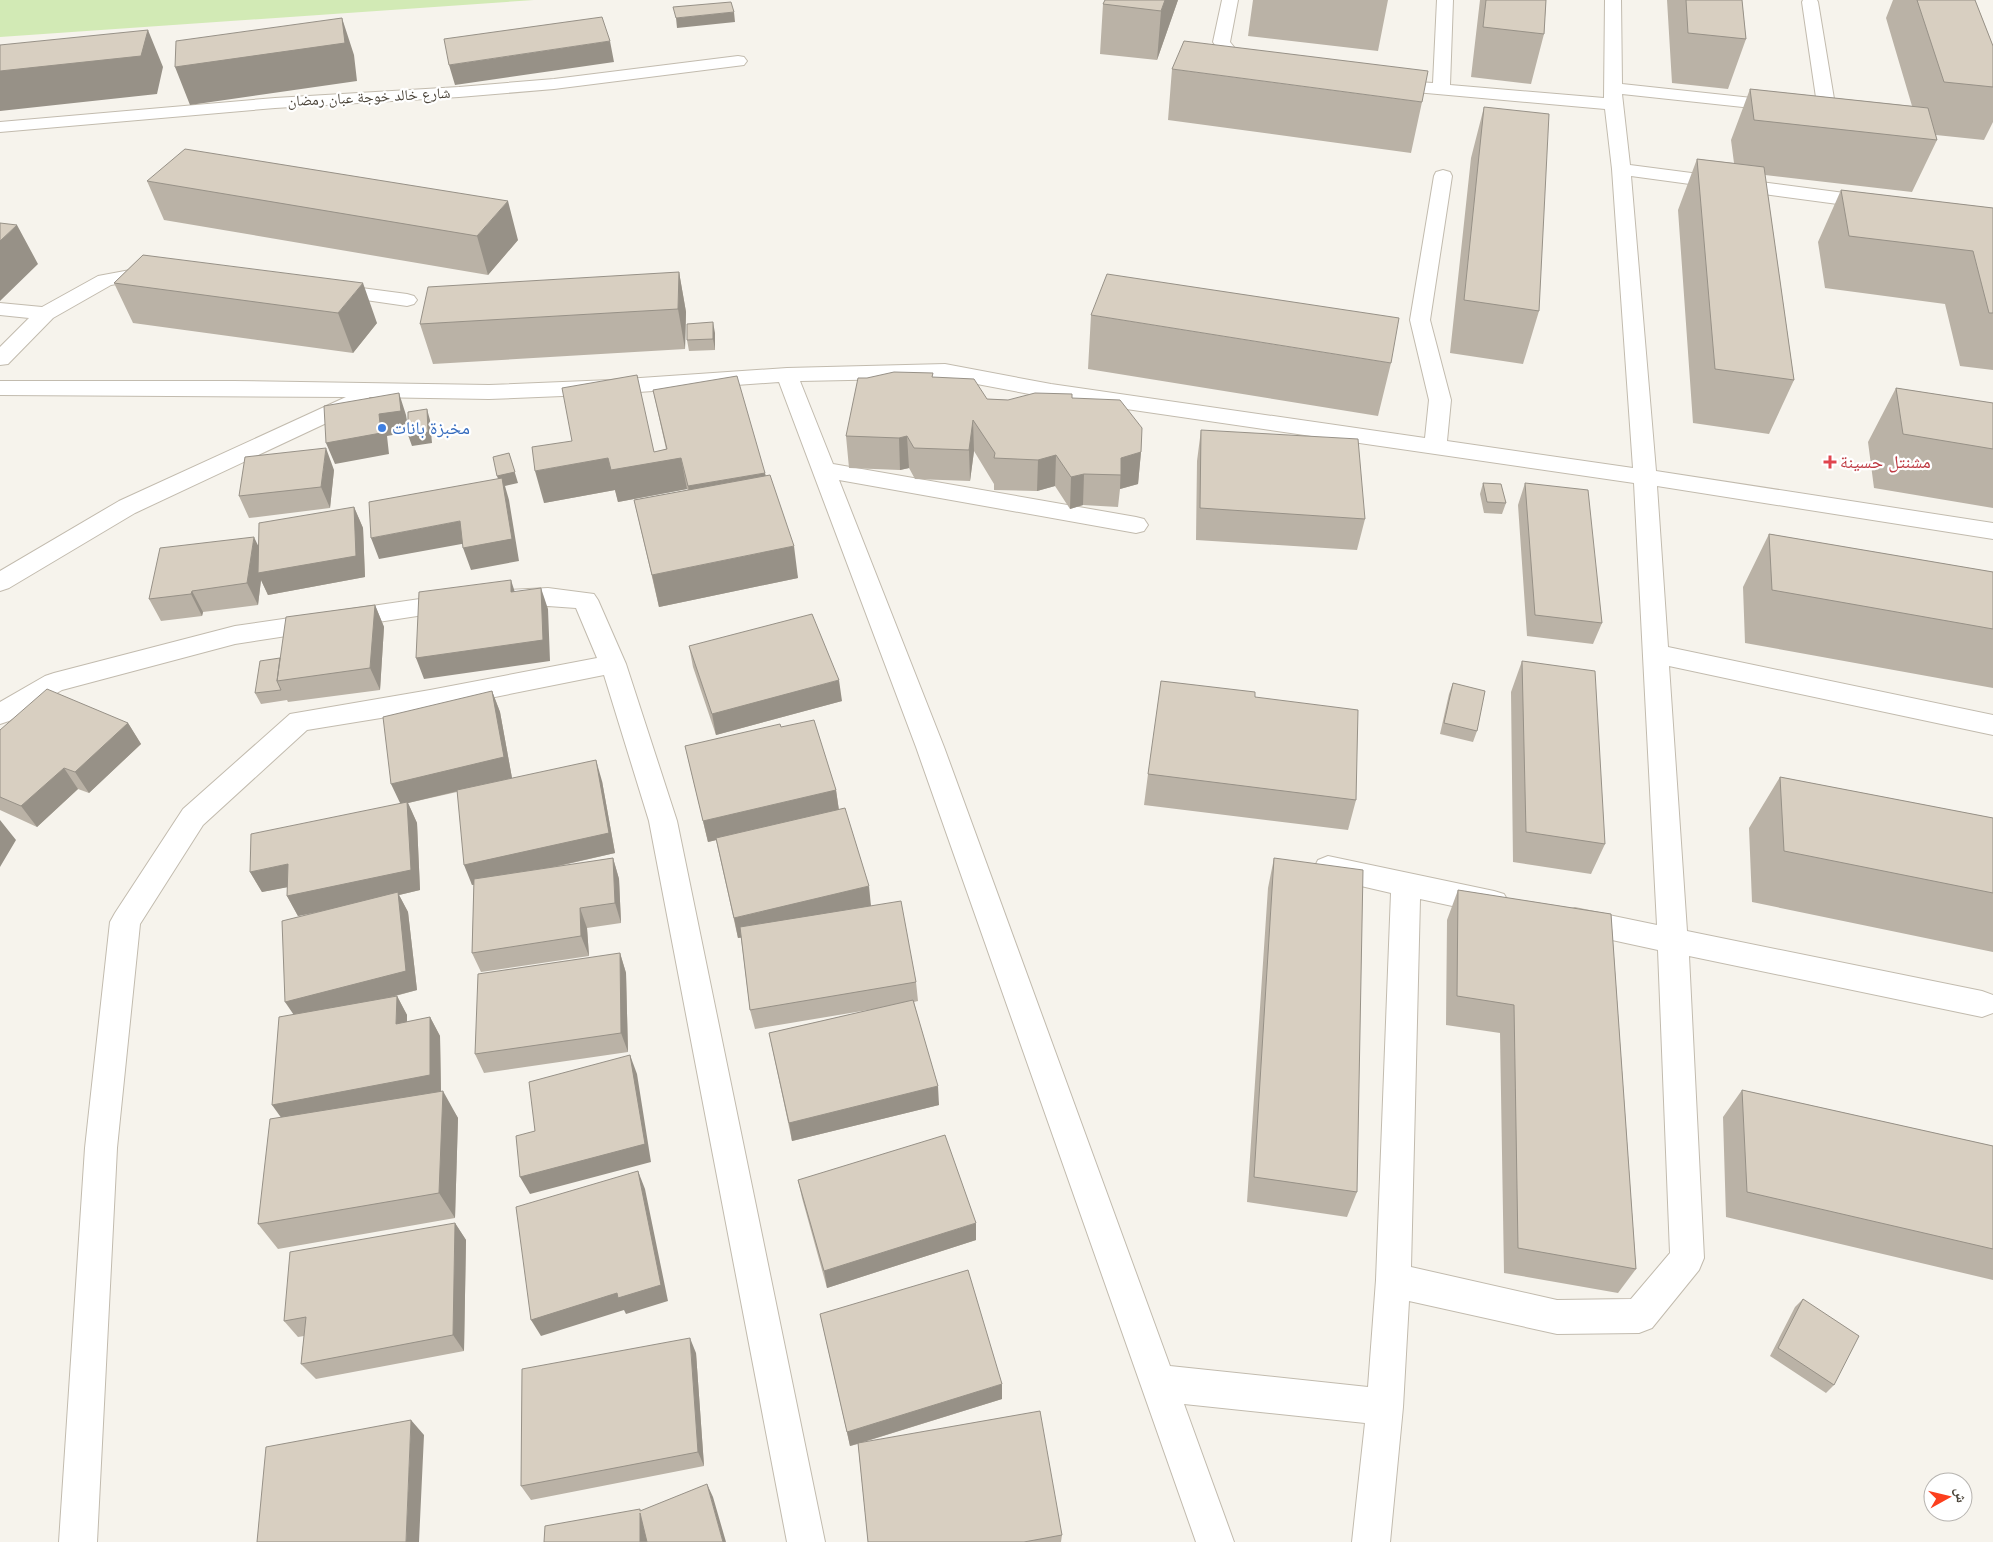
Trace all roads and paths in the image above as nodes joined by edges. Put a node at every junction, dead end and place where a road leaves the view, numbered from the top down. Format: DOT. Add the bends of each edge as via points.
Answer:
graph roads {
  1 [pos="1230,0"];
  2 [pos="1445,0"];
  3 [pos="1613,0"];
  4 [pos="1810,2"];
  5 [pos="738,61"];
  6 [pos="1267,72"];
  7 [pos="1372,84"];
  8 [pos="1441,90"];
  9 [pos="1613,96"];
  10 [pos="0,127"];
  11 [pos="1621,169"];
  12 [pos="1442,176"];
  13 [pos="1895,205"];
  14 [pos="174,269"];
  15 [pos="310,287"];
  16 [pos="407,300"];
  17 [pos="0,309"];
  18 [pos="46,314"];
  19 [pos="0,359"];
  20 [pos="787,376"];
  21 [pos="0,388"];
  22 [pos="381,389"];
  23 [pos="1435,446"];
  24 [pos="824,470"];
  25 [pos="1645,477"];
  26 [pos="1136,525"];
  27 [pos="1993,531"];
  28 [pos="0,582"];
  29 [pos="1655,654"];
  30 [pos="613,664"];
  31 [pos="0,714"];
  32 [pos="1993,725"];
  33 [pos="1300,862"];
  34 [pos="1406,885"];
  35 [pos="1521,908"];
  36 [pos="1549,914"];
  37 [pos="1673,940"];
  38 [pos="1982,1004"];
  39 [pos="1393,1280"];
  40 [pos="1158,1383"];
  41 [pos="1385,1407"];
  42 [pos="78,1542"];
  43 [pos="806,1542"];
  44 [pos="1215,1542"];
  45 [pos="1371,1542"];
  1 -- 6 [label="street" via="1221,42 1235,60"];
  2 -- 8 [label="street"];
  3 -- 9 [label="street"];
  4 -- 9 [label="street" via="1835,112"];
  5 -- 10 [label="street, شارع خالد خوجة عبان رمضان" via="545,85 275,103"];
  7 -- 8 [label="street"];
  8 -- 9 [label="street"];
  9 -- 11 [label="street"];
  11 -- 13 [label="street"];
  11 -- 25 [label="street"];
  12 -- 23 [label="street" via="1420,320 1440,400"];
  14 -- 18 [label="street" via="105,280"];
  15 -- 16 [label="street"];
  17 -- 18 [label="street"];
  18 -- 19 [label="street"];
  20 -- 22 [label="street" via="488,392"];
  20 -- 23 [label="street" via="945,371 1061,392"];
  20 -- 24 [label="street"];
  21 -- 22 [label="street"];
  22 -- 28 [label="street" via="127,507"];
  23 -- 25 [label="street"];
  24 -- 26 [label="street"];
  24 -- 40 [label="street" via="930,748"];
  25 -- 27 [label="street"];
  25 -- 29 [label="street"];
  29 -- 32 [label="street"];
  29 -- 37 [label="street"];
  30 -- 31 [label="street" via="585,600 548,597 473,601 235,635 54,683"];
  30 -- 42 [label="street" via="430,700 299,721 193,817 125,922 101,1148"];
  30 -- 43 [label="street" via="663,821"];
  33 -- 34 [label="street"];
  34 -- 35 [label="street"];
  34 -- 39 [label="street"];
  36 -- 37 [label="street"];
  37 -- 38 [label="street"];
  37 -- 39 [label="street" via="1687,1258 1639,1316 1557,1317"];
  39 -- 41 [label="street"];
  40 -- 41 [label="street"];
  40 -- 44 [label="street"];
  41 -- 45 [label="street"];
}
